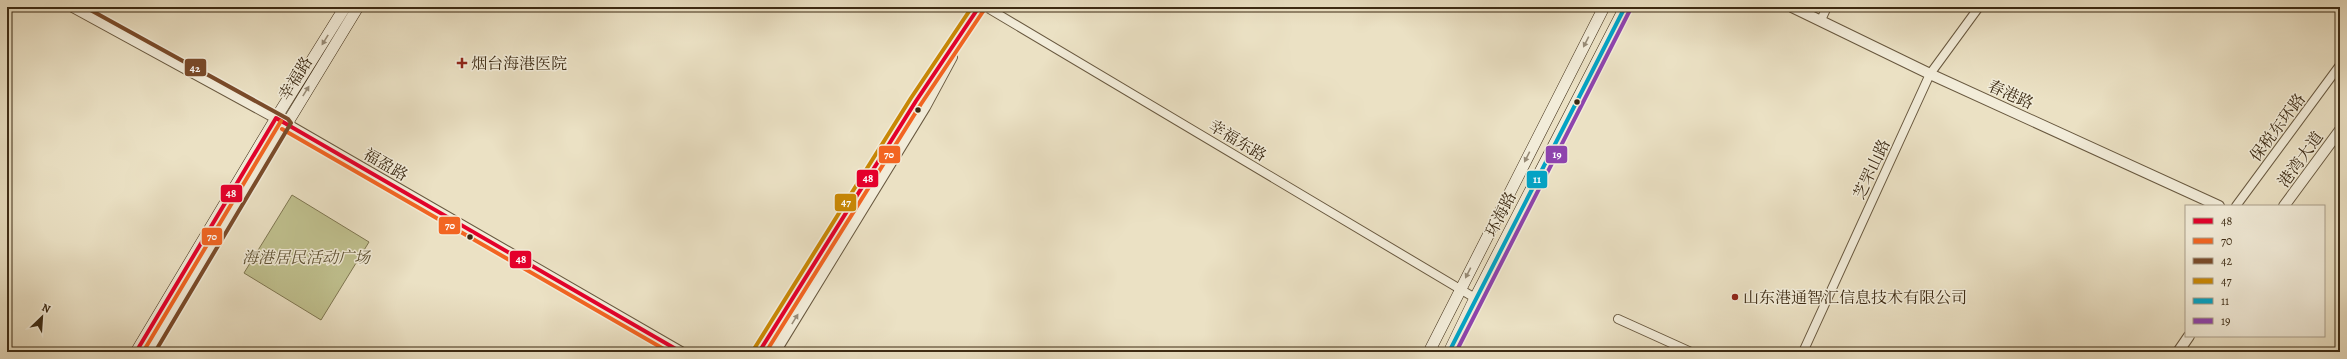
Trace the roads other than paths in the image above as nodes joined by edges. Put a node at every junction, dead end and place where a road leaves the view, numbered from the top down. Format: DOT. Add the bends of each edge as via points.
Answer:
graph roads {
  1 [pos="73,7"];
  2 [pos="345,7"];
  3 [pos="358,7"];
  4 [pos="979,7"];
  5 [pos="986,7"];
  6 [pos="1604,7"];
  7 [pos="1625,7"];
  8 [pos="1792,7"];
  9 [pos="1827,7"];
  10 [pos="1979,7"];
  11 [pos="1821,20"];
  12 [pos="2340,65"];
  13 [pos="1930,74"];
  14 [pos="281,121"];
  15 [pos="2340,130"];
  16 [pos="2217,205"];
  17 [pos="2237,205"];
  18 [pos="2285,205"];
  19 [pos="1459,290"];
  20 [pos="1475,298"];
  21 [pos="1618,319"];
  22 [pos="2188,337"];
  23 [pos="136,352"];
  24 [pos="148,352"];
  25 [pos="681,352"];
  26 [pos="759,352"];
  27 [pos="775,352"];
  28 [pos="1429,352"];
  29 [pos="1449,352"];
  30 [pos="1691,352"];
  31 [pos="1803,352"];
  32 [pos="2178,352"];
  1 -- 14 [label="street, 福盈路"];
  2 -- 14 [label="main road, 幸福路, one-way"];
  14 -- 3 [label="main road, 幸福路, one-way"];
  4 -- 26 [label="street" via="916,101"];
  27 -- 4 [label="street, one-way" via="925,107"];
  5 -- 19 [label="street, 幸福东路"];
  6 -- 19 [label="main road, 环海路, one-way"];
  7 -- 20 [label="main road, 环海路"];
  8 -- 11 [label="street, 春港路"];
  9 -- 11 [label="street"];
  10 -- 13 [label="street, 芝罘山路"];
  11 -- 13 [label="street, 春港路"];
  12 -- 17 [label="street, 保税东环路"];
  13 -- 16 [label="street, 春港路"];
  13 -- 31 [label="street, 芝罘山路"];
  14 -- 23 [label="main road, 幸福路"];
  14 -- 24 [label="main road, 幸福路"];
  14 -- 25 [label="street, 福盈路"];
  15 -- 18 [label="street, 港湾大道"];
  19 -- 20 [label="street, 幸福东路"];
  19 -- 28 [label="main road, 环海路"];
  20 -- 29 [label="main road, 环海路"];
  21 -- 30 [label="street"];
  22 -- 32 [label="street"];
}
